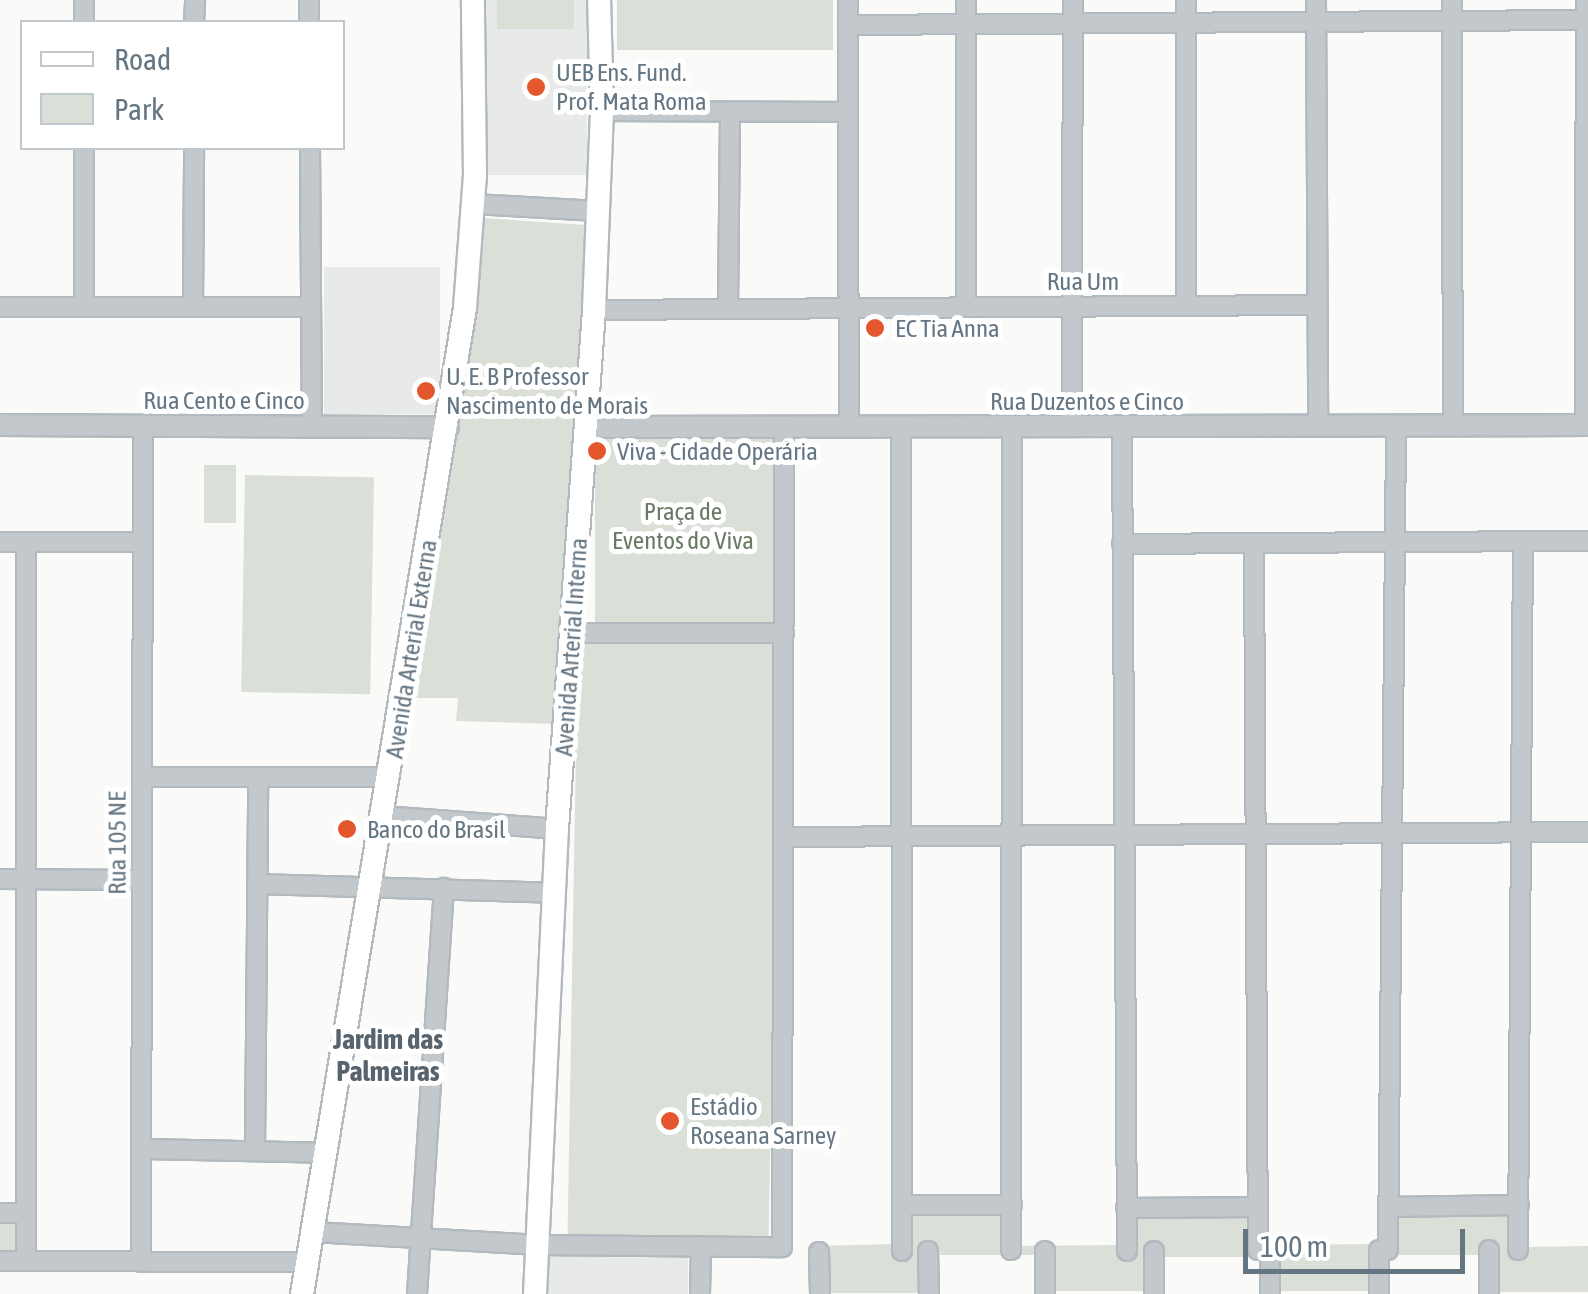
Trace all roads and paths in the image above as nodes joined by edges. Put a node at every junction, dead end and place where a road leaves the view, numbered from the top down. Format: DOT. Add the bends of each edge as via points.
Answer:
graph roads {
  1 [pos="473,0"];
  2 [pos="599,0"];
  3 [pos="848,0"];
  4 [pos="966,0"];
  5 [pos="1073,0"];
  6 [pos="1186,0"];
  7 [pos="1316,0"];
  8 [pos="1452,0"];
  9 [pos="1586,0"];
  10 [pos="1587,20"];
  11 [pos="1452,21"];
  12 [pos="1316,22"];
  13 [pos="1186,23"];
  14 [pos="966,24"];
  15 [pos="1073,24"];
  16 [pos="848,25"];
  17 [pos="602,111"];
  18 [pos="730,112"];
  19 [pos="848,112"];
  20 [pos="84,150"];
  21 [pos="194,150"];
  22 [pos="310,150"];
  23 [pos="474,204"];
  24 [pos="598,212"];
  25 [pos="1186,305"];
  26 [pos="1318,305"];
  27 [pos="311,306"];
  28 [pos="848,306"];
  29 [pos="966,306"];
  30 [pos="1072,306"];
  31 [pos="84,307"];
  32 [pos="193,307"];
  33 [pos="0,308"];
  34 [pos="728,308"];
  35 [pos="594,310"];
  36 [pos="312,424"];
  37 [pos="0,425"];
  38 [pos="143,425"];
  39 [pos="1586,425"];
  40 [pos="901,426"];
  41 [pos="1012,426"];
  42 [pos="1072,426"];
  43 [pos="1122,426"];
  44 [pos="1318,426"];
  45 [pos="1396,426"];
  46 [pos="1452,426"];
  47 [pos="448,427"];
  48 [pos="586,427"];
  49 [pos="784,427"];
  50 [pos="849,427"];
  51 [pos="1588,541"];
  52 [pos="0,542"];
  53 [pos="26,542"];
  54 [pos="142,542"];
  55 [pos="1392,542"];
  56 [pos="1523,542"];
  57 [pos="1254,543"];
  58 [pos="1122,544"];
  59 [pos="572,633"];
  60 [pos="784,633"];
  61 [pos="142,777"];
  62 [pos="258,777"];
  63 [pos="389,777"];
  64 [pos="382,816"];
  65 [pos="558,829"];
  66 [pos="1520,832"];
  67 [pos="1586,832"];
  68 [pos="1390,833"];
  69 [pos="1255,834"];
  70 [pos="1122,835"];
  71 [pos="899,836"];
  72 [pos="1012,836"];
  73 [pos="785,837"];
  74 [pos="0,879"];
  75 [pos="26,879"];
  76 [pos="142,880"];
  77 [pos="257,884"];
  78 [pos="370,884"];
  79 [pos="444,888"];
  80 [pos="554,893"];
  81 [pos="142,1149"];
  82 [pos="255,1151"];
  83 [pos="327,1152"];
  84 [pos="902,1205"];
  85 [pos="1012,1205"];
  86 [pos="1519,1205"];
  87 [pos="1258,1206"];
  88 [pos="1388,1207"];
  89 [pos="1126,1208"];
  90 [pos="0,1212"];
  91 [pos="26,1213"];
  92 [pos="313,1232"];
  93 [pos="418,1238"];
  94 [pos="536,1245"];
  95 [pos="701,1246"];
  96 [pos="1011,1250"];
  97 [pos="1126,1250"];
  98 [pos="1154,1250"];
  99 [pos="1489,1250"];
  100 [pos="1518,1250"];
  101 [pos="902,1251"];
  102 [pos="928,1251"];
  103 [pos="1045,1251"];
  104 [pos="819,1252"];
  105 [pos="0,1261"];
  106 [pos="26,1261"];
  107 [pos="142,1262"];
  108 [pos="308,1262"];
  109 [pos="302,1294"];
  110 [pos="416,1294"];
  111 [pos="535,1294"];
  112 [pos="700,1294"];
  113 [pos="820,1294"];
  114 [pos="929,1294"];
  115 [pos="1045,1294"];
  116 [pos="1154,1294"];
  117 [pos="1270,1294"];
  118 [pos="1379,1294"];
  119 [pos="1489,1294"];
  1 -- 23 [label="main road, Avenida Arterial Externa"];
  2 -- 17 [label="main road, Avenida Arterial Interna"];
  3 -- 16 [label="street"];
  4 -- 14 [label="street"];
  5 -- 15 [label="street"];
  6 -- 13 [label="street"];
  7 -- 12 [label="street"];
  8 -- 11 [label="street"];
  9 -- 10 [label="street"];
  10 -- 11 [label="street"];
  10 -- 39 [label="street"];
  11 -- 12 [label="street"];
  11 -- 46 [label="street"];
  12 -- 13 [label="street"];
  12 -- 26 [label="street"];
  13 -- 15 [label="street"];
  13 -- 25 [label="street"];
  14 -- 15 [label="street"];
  14 -- 16 [label="street"];
  14 -- 29 [label="street"];
  15 -- 30 [label="street"];
  16 -- 19 [label="street"];
  17 -- 18 [label="street"];
  17 -- 24 [label="main road, Avenida Arterial Interna"];
  18 -- 19 [label="street"];
  18 -- 34 [label="street"];
  19 -- 28 [label="street"];
  20 -- 31 [label="street"];
  21 -- 32 [label="street"];
  22 -- 27 [label="street"];
  23 -- 24 [label="street"];
  23 -- 47 [label="main road, Avenida Arterial Externa"];
  24 -- 35 [label="main road, Avenida Arterial Interna"];
  25 -- 26 [label="street, Rua Um"];
  25 -- 30 [label="street, Rua Um"];
  26 -- 44 [label="street"];
  27 -- 32 [label="street"];
  27 -- 36 [label="street"];
  28 -- 29 [label="street, Rua Um"];
  28 -- 34 [label="street, Rua Um"];
  28 -- 50 [label="street"];
  29 -- 30 [label="street, Rua Um"];
  30 -- 42 [label="street"];
  31 -- 32 [label="street"];
  31 -- 33 [label="street"];
  34 -- 35 [label="street, Rua Um"];
  35 -- 48 [label="main road, Avenida Arterial Interna"];
  36 -- 38 [label="street, Rua Cento e Cinco"];
  36 -- 47 [label="street, Rua Cento e Cinco"];
  37 -- 38 [label="street, Rua Cento e Cinco"];
  38 -- 54 [label="street, Rua 105 NE"];
  39 -- 46 [label="street, Rua Duzentos e Cinco"];
  40 -- 41 [label="street, Rua Duzentos e Cinco"];
  40 -- 50 [label="street, Rua Duzentos e Cinco"];
  40 -- 71 [label="street"];
  41 -- 42 [label="street, Rua Duzentos e Cinco"];
  41 -- 72 [label="street"];
  42 -- 43 [label="street, Rua Duzentos e Cinco"];
  43 -- 44 [label="street, Rua Duzentos e Cinco"];
  43 -- 58 [label="street"];
  44 -- 45 [label="street, Rua Duzentos e Cinco"];
  45 -- 46 [label="street, Rua Duzentos e Cinco"];
  45 -- 55 [label="street"];
  47 -- 63 [label="main road, Avenida Arterial Externa"];
  48 -- 49 [label="street, Rua Duzentos e Cinco"];
  48 -- 59 [label="main road, Avenida Arterial Interna"];
  49 -- 50 [label="street, Rua Duzentos e Cinco"];
  49 -- 60 [label="street"];
  51 -- 56 [label="street"];
  52 -- 53 [label="street"];
  53 -- 54 [label="street"];
  53 -- 75 [label="street"];
  54 -- 61 [label="street, Rua 105 NE"];
  55 -- 56 [label="street"];
  55 -- 57 [label="street"];
  55 -- 68 [label="street"];
  56 -- 66 [label="street"];
  57 -- 58 [label="street"];
  57 -- 69 [label="street"];
  58 -- 70 [label="street"];
  59 -- 60 [label="street"];
  59 -- 65 [label="main road, Avenida Arterial Interna"];
  60 -- 73 [label="street"];
  61 -- 62 [label="street"];
  61 -- 76 [label="street, Rua 105 NE"];
  62 -- 63 [label="street"];
  62 -- 77 [label="street"];
  63 -- 64 [label="main road, Avenida Arterial Externa"];
  64 -- 65 [label="street"];
  64 -- 78 [label="main road, Avenida Arterial Externa"];
  65 -- 80 [label="main road, Avenida Arterial Interna"];
  66 -- 67 [label="street"];
  66 -- 68 [label="street"];
  66 -- 86 [label="street"];
  68 -- 69 [label="street"];
  68 -- 88 [label="street"];
  69 -- 70 [label="street"];
  69 -- 87 [label="street"];
  70 -- 72 [label="street"];
  70 -- 89 [label="street"];
  71 -- 72 [label="street"];
  71 -- 73 [label="street"];
  71 -- 84 [label="street"];
  72 -- 85 [label="street"];
  73 -- 95 [label="street" via="782,1246"];
  74 -- 75 [label="street"];
  75 -- 76 [label="street"];
  75 -- 91 [label="street"];
  76 -- 81 [label="street, Rua 105 NE"];
  77 -- 78 [label="street"];
  77 -- 82 [label="street"];
  78 -- 79 [label="street"];
  78 -- 83 [label="main road, Avenida Arterial Externa"];
  79 -- 80 [label="street"];
  79 -- 93 [label="street"];
  80 -- 94 [label="main road, Avenida Arterial Interna"];
  81 -- 82 [label="street"];
  81 -- 107 [label="street, Rua 105 NE"];
  82 -- 83 [label="street"];
  83 -- 92 [label="main road, Avenida Arterial Externa"];
  84 -- 85 [label="street"];
  84 -- 101 [label="street"];
  85 -- 96 [label="street"];
  86 -- 88 [label="street"];
  86 -- 100 [label="street"];
  87 -- 89 [label="street"];
  87 -- 117 [label="street"];
  88 -- 118 [label="street"];
  89 -- 97 [label="street"];
  90 -- 91 [label="street"];
  91 -- 106 [label="street"];
  92 -- 93 [label="street"];
  92 -- 108 [label="main road, Avenida Arterial Externa"];
  93 -- 94 [label="street"];
  93 -- 110 [label="street"];
  94 -- 95 [label="street"];
  94 -- 111 [label="main road, Avenida Arterial Interna"];
  95 -- 112 [label="street"];
  98 -- 116 [label="street"];
  99 -- 119 [label="street"];
  102 -- 114 [label="street"];
  103 -- 115 [label="street"];
  104 -- 113 [label="street"];
  105 -- 106 [label="street"];
  106 -- 107 [label="street"];
  107 -- 108 [label="street"];
  108 -- 109 [label="main road, Avenida Arterial Externa"];
}
